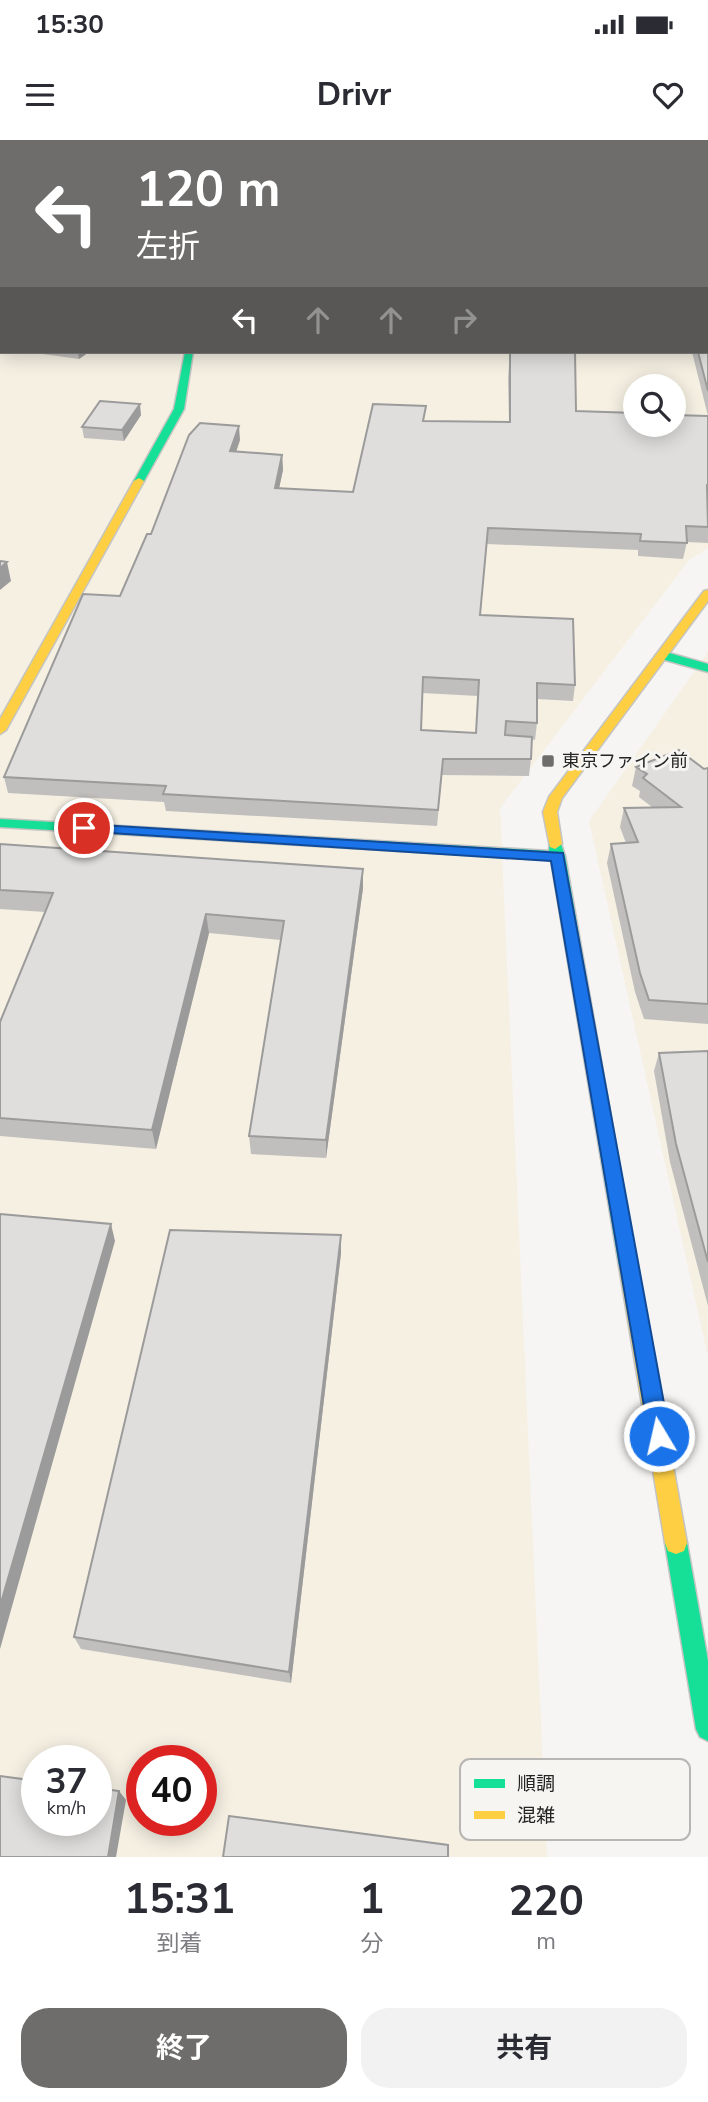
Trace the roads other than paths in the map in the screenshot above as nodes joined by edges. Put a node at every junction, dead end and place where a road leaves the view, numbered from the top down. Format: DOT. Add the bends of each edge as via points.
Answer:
graph roads {
  1 [pos="189,354"];
  2 [pos="708,593"];
  3 [pos="662,655"];
  4 [pos="708,668"];
  5 [pos="0,730"];
  6 [pos="0,823"];
  7 [pos="558,856"];
  8 [pos="708,1730"];
  1 -- 5 [label="street" via="179,409"];
  2 -- 3 [label="street"];
  3 -- 4 [label="street"];
  3 -- 7 [label="street" via="556,797 550,812"];
  6 -- 7 [label="street"];
  7 -- 8 [label="street"];
}
